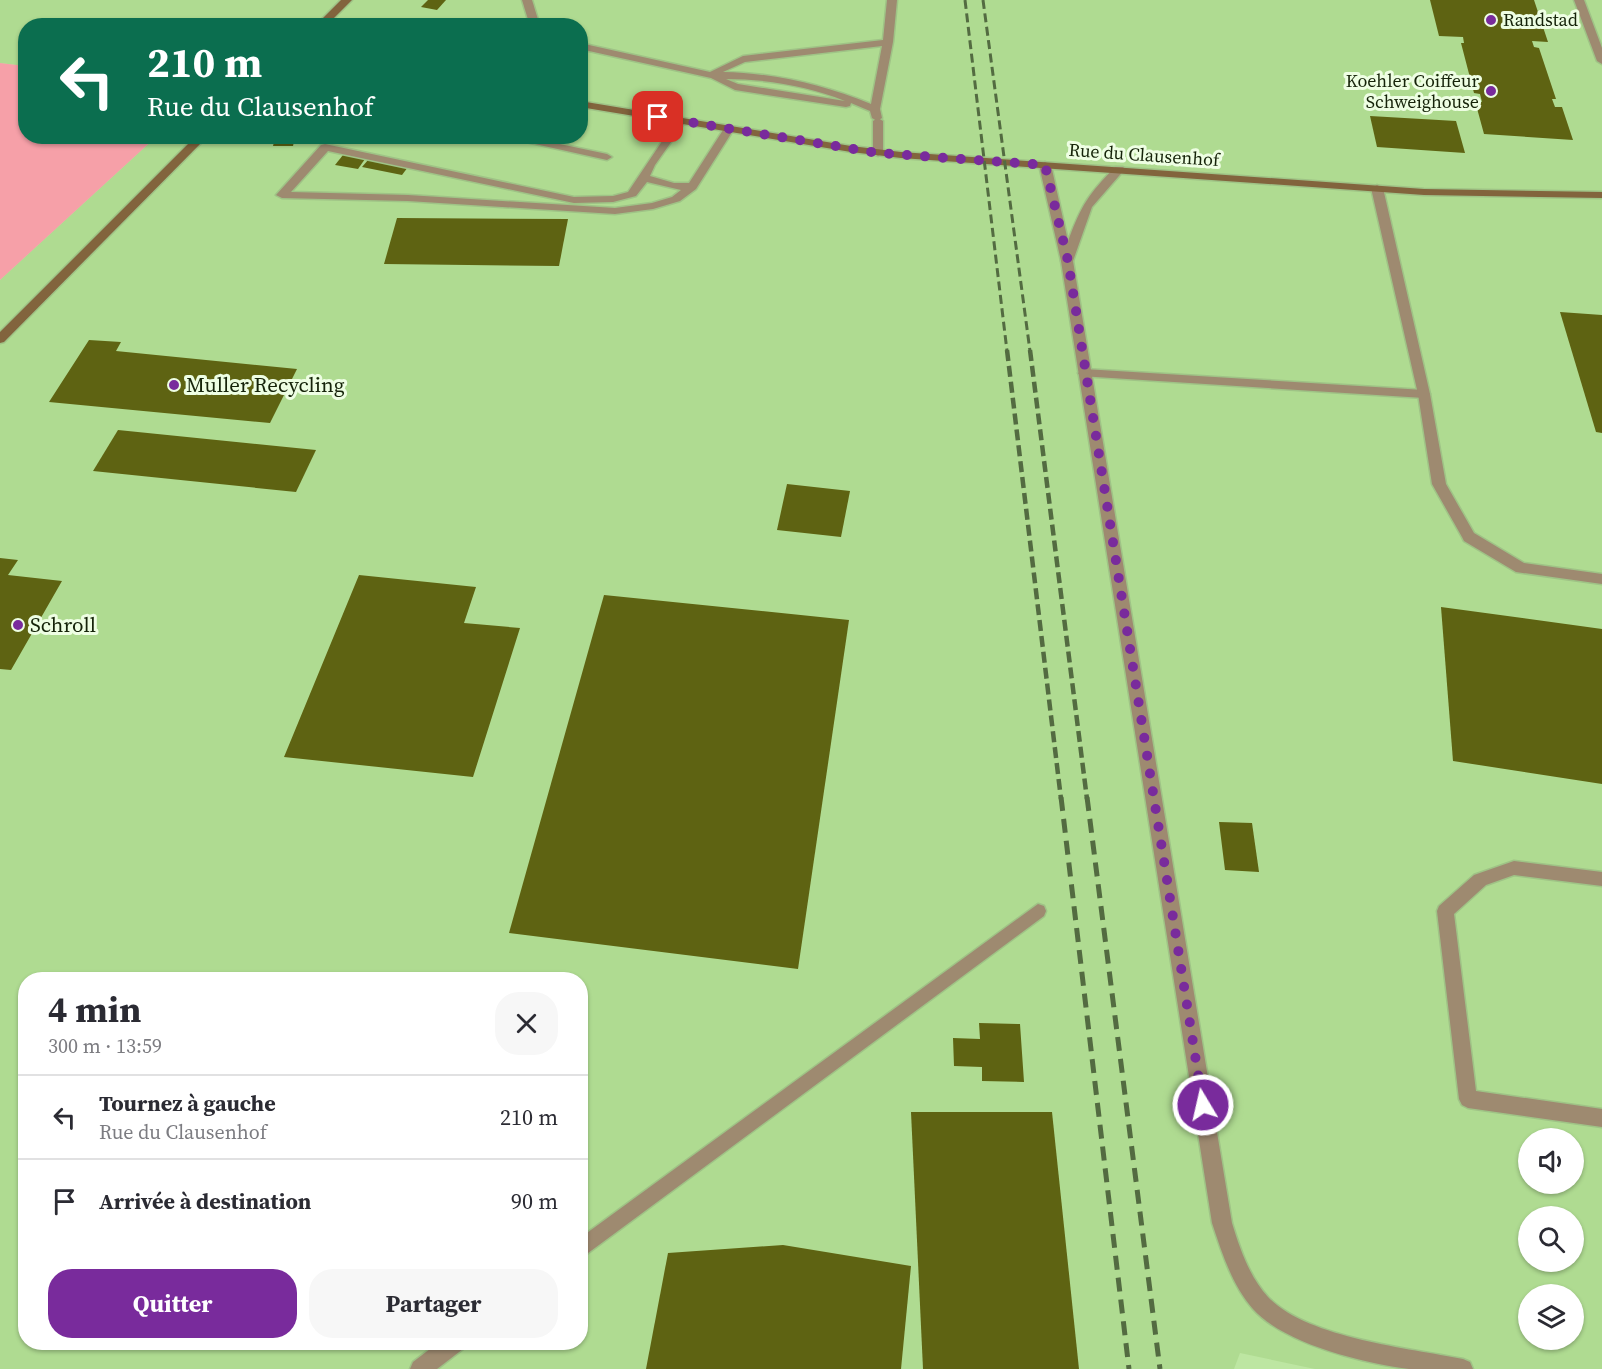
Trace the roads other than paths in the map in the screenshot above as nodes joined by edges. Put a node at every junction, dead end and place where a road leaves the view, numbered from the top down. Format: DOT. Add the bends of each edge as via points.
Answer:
graph roads {
  1 [pos="347,0"];
  2 [pos="527,0"];
  3 [pos="892,0"];
  4 [pos="1579,0"];
  5 [pos="328,18"];
  6 [pos="533,18"];
  7 [pos="888,42"];
  8 [pos="588,48"];
  9 [pos="1602,61"];
  10 [pos="709,75"];
  11 [pos="588,105"];
  12 [pos="875,109"];
  13 [pos="681,122"];
  14 [pos="729,129"];
  15 [pos="195,144"];
  16 [pos="543,144"];
  17 [pos="878,153"];
  18 [pos="607,157"];
  19 [pos="1045,165"];
  20 [pos="1119,169"];
  21 [pos="644,178"];
  22 [pos="692,187"];
  23 [pos="1377,188"];
  24 [pos="1602,195"];
  25 [pos="1068,261"];
  26 [pos="0,339"];
  27 [pos="1084,373"];
  28 [pos="1424,394"];
  29 [pos="1602,579"];
  30 [pos="1602,879"];
  31 [pos="1038,911"];
  32 [pos="1602,1118"];
  33 [pos="588,1244"];
  34 [pos="445,1350"];
  35 [pos="420,1369"];
  36 [pos="1463,1369"];
  1 -- 5 [label="street"];
  2 -- 6 [label="street"];
  3 -- 7 [label="street"];
  4 -- 9 [label="street"];
  7 -- 10 [label="street" via="743,59"];
  7 -- 12 [label="street"];
  8 -- 10 [label="street"];
  10 -- 12 [label="street" via="735,87"];
  11 -- 13 [label="street, Rue du Clausenhof"];
  12 -- 17 [label="street"];
  13 -- 14 [label="street, Rue du Clausenhof"];
  13 -- 21 [label="street"];
  14 -- 17 [label="street, Rue du Clausenhof"];
  14 -- 22 [label="street"];
  15 -- 26 [label="street"];
  16 -- 18 [label="street"];
  17 -- 19 [label="street, Rue du Clausenhof"];
  19 -- 20 [label="street, Rue du Clausenhof"];
  19 -- 25 [label="street"];
  20 -- 23 [label="street, Rue du Clausenhof"];
  20 -- 25 [label="street" via="1086,207"];
  21 -- 22 [label="street"];
  21 -- 22 [label="street" via="632,194 613,199 574,200 325,147 282,195 408,198 615,211 676,199"];
  23 -- 24 [label="street, Rue du Clausenhof"];
  23 -- 28 [label="street"];
  25 -- 27 [label="street"];
  27 -- 28 [label="street"];
  27 -- 36 [label="street" via="1222,1223 1233,1258 1248,1286 1269,1311 1294,1328 1334,1341"];
  28 -- 29 [label="street" via="1439,484 1469,537 1521,568"];
  30 -- 32 [label="street" via="1514,868 1480,880 1444,911 1468,1099"];
  31 -- 33 [label="street"];
  34 -- 35 [label="street"];
}
